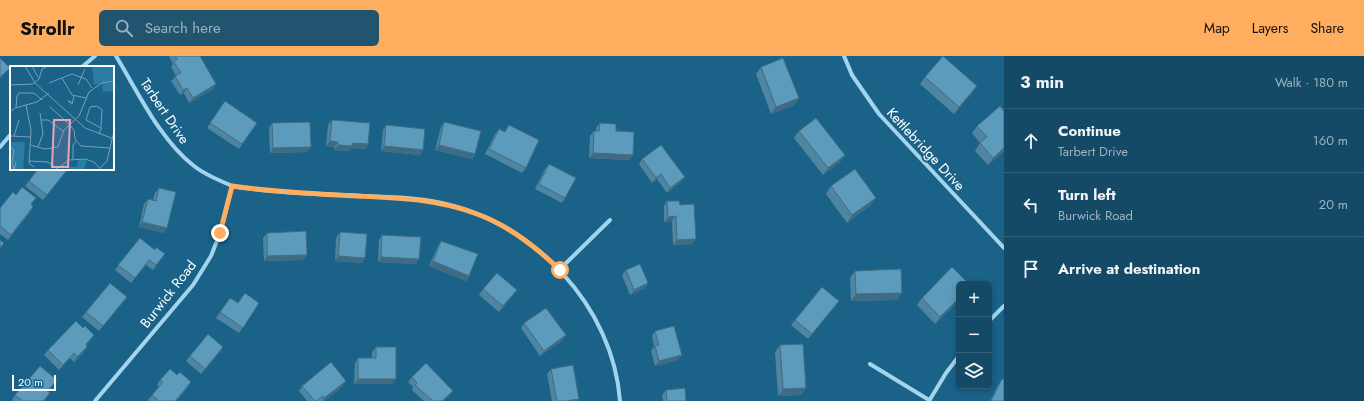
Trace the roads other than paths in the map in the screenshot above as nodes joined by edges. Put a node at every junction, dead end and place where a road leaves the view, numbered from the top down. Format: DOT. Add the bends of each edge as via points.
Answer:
graph roads {
  1 [pos="95,56"];
  2 [pos="116,56"];
  3 [pos="844,56"];
  4 [pos="83,66"];
  5 [pos="10,135"];
  6 [pos="0,147"];
  7 [pos="232,186"];
  8 [pos="610,220"];
  9 [pos="1004,248"];
  10 [pos="560,270"];
  11 [pos="1004,306"];
  12 [pos="992,319"];
  13 [pos="956,360"];
  14 [pos="870,364"];
  15 [pos="95,401"];
  16 [pos="620,401"];
  17 [pos="929,401"];
  1 -- 4 [label="street"];
  2 -- 7 [label="street, Tarbert Drive" via="171,144 195,167"];
  3 -- 9 [label="street, Kettlebridge Drive" via="852,75 879,114"];
  5 -- 6 [label="street"];
  7 -- 10 [label="street, Tarbert Drive" via="442,203 478,214 501,225 535,248"];
  7 -- 15 [label="street, Burwick Road" via="220,233 211,256 193,285"];
  8 -- 10 [label="street"];
  10 -- 16 [label="street, Tarbert Drive" via="586,304 605,340 616,375"];
  11 -- 12 [label="street"];
  13 -- 17 [label="street"];
  14 -- 17 [label="street"];
}
